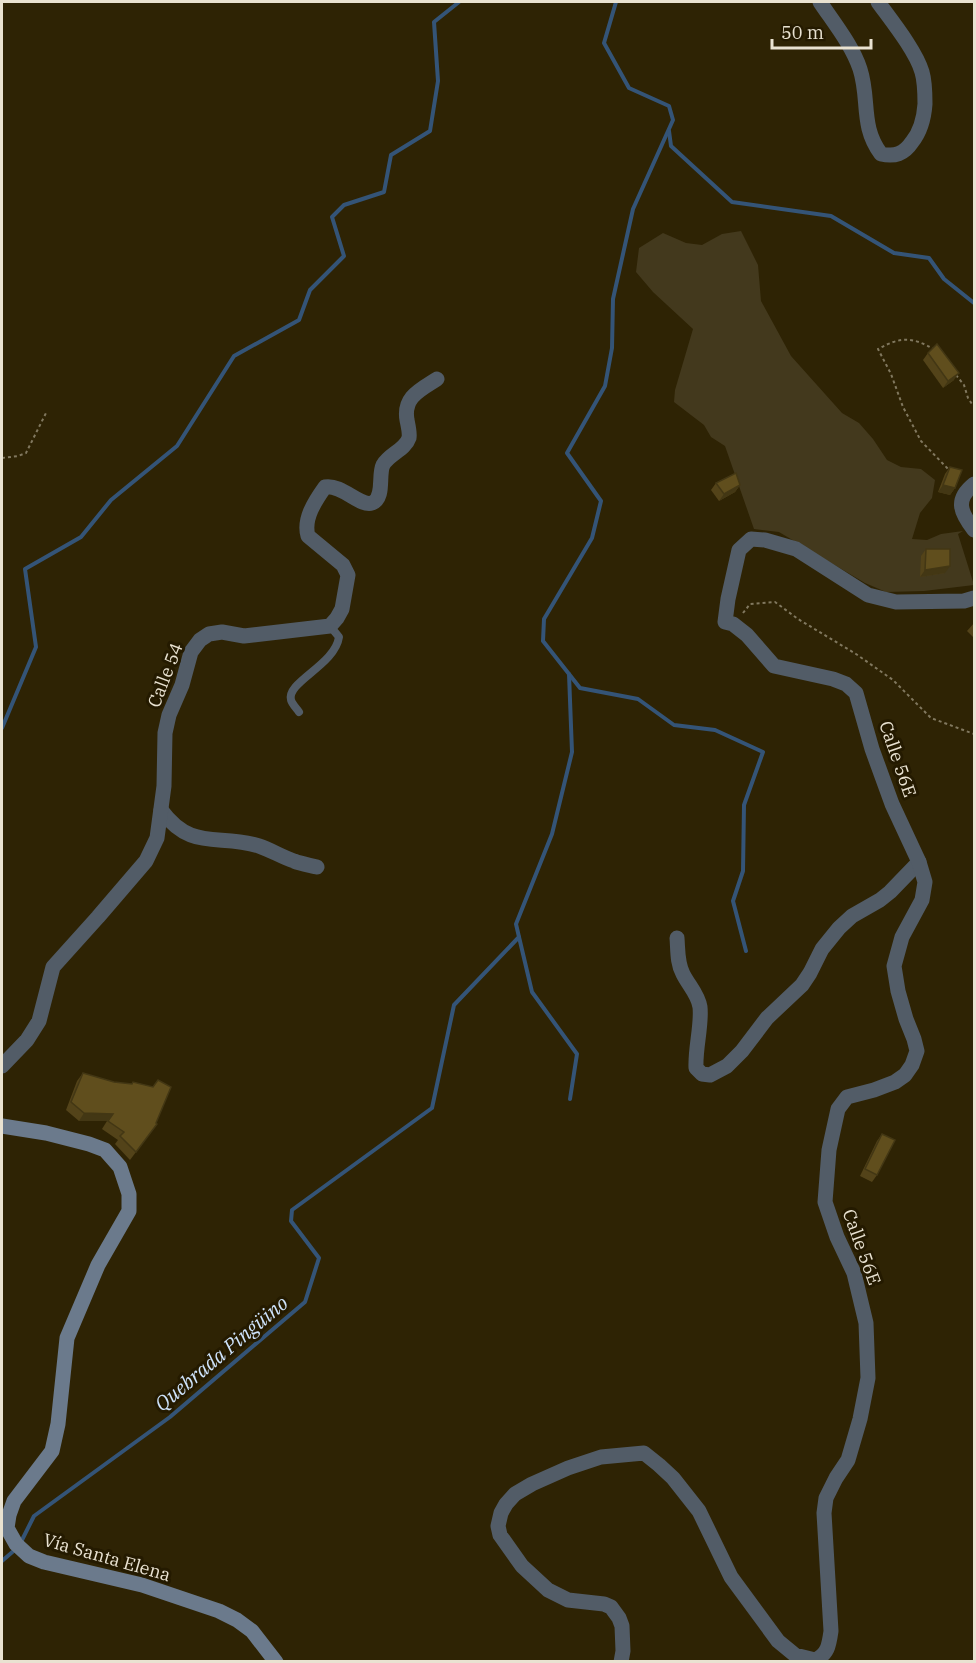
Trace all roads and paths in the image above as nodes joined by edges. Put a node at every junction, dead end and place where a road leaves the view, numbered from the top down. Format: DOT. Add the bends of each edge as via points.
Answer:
graph roads {
  1 [pos="820,2"];
  2 [pos="878,2"];
  3 [pos="940,355"];
  4 [pos="952,370"];
  5 [pos="437,379"];
  6 [pos="975,404"];
  7 [pos="46,413"];
  8 [pos="2,458"];
  9 [pos="951,471"];
  10 [pos="975,484"];
  11 [pos="975,530"];
  12 [pos="975,598"];
  13 [pos="733,624"];
  14 [pos="330,626"];
  15 [pos="299,712"];
  16 [pos="975,734"];
  17 [pos="161,810"];
  18 [pos="919,862"];
  19 [pos="317,867"];
  20 [pos="677,938"];
  21 [pos="2,1066"];
  22 [pos="2,1126"];
  23 [pos="276,1662"];
  24 [pos="621,1662"];
  1 -- 2 [label="street" via="860,70 874,145 881,154 892,156 906,151 917,136 924,118 925,90 916,58"];
  3 -- 9 [label="path" via="922,342 900,339 878,350 921,441"];
  4 -- 6 [label="path"];
  5 -- 14 [label="street" via="409,399 405,412 409,437 383,465 379,495 374,502 364,503 331,486 325,487 312,508 308,536 335,556 348,575 342,609"];
  7 -- 8 [label="path" via="26,453"];
  10 -- 11 [label="street" via="968,489 961,506"];
  12 -- 13 [label="street" via="896,602 867,595 796,549 751,539 739,550 728,599 725,622"];
  13 -- 16 [label="path" via="750,604 775,602 893,680 931,718"];
  13 -- 18 [label="street, Calle 56E" via="774,666 833,679 856,693 892,804"];
  14 -- 15 [label="lane" via="339,637 338,644 316,670 296,684 291,700"];
  14 -- 17 [label="street, Calle 54" via="244,636 222,632 200,640 191,652 169,715"];
  17 -- 19 [label="street" via="186,834 258,845 295,862"];
  17 -- 21 [label="street, Calle 54" via="157,838 146,861 53,967 39,1021"];
  18 -- 20 [label="street" via="890,892 839,928 802,985 767,1018 727,1066 710,1075 696,1068 700,1010 698,997 682,974"];
  18 -- 24 [label="street, Calle 56E" via="925,882 922,900 902,938 894,966 917,1051 915,1058 905,1075 895,1082 847,1097 838,1109 829,1150 825,1202 854,1273 866,1323 868,1378 848,1460 826,1498 831,1631 827,1650 815,1660 795,1655 778,1641 731,1577 699,1511 673,1478 644,1453 601,1457 515,1494 501,1513 498,1526 522,1566 548,1590 568,1600 610,1607 622,1626"];
  22 -- 23 [label="main road, Vía Santa Elena" via="46,1133 105,1150 120,1167 129,1194 129,1212 98,1265 67,1338 52,1451 14,1501 7,1528 29,1556 44,1562 142,1585 219,1611 252,1630"];
}
